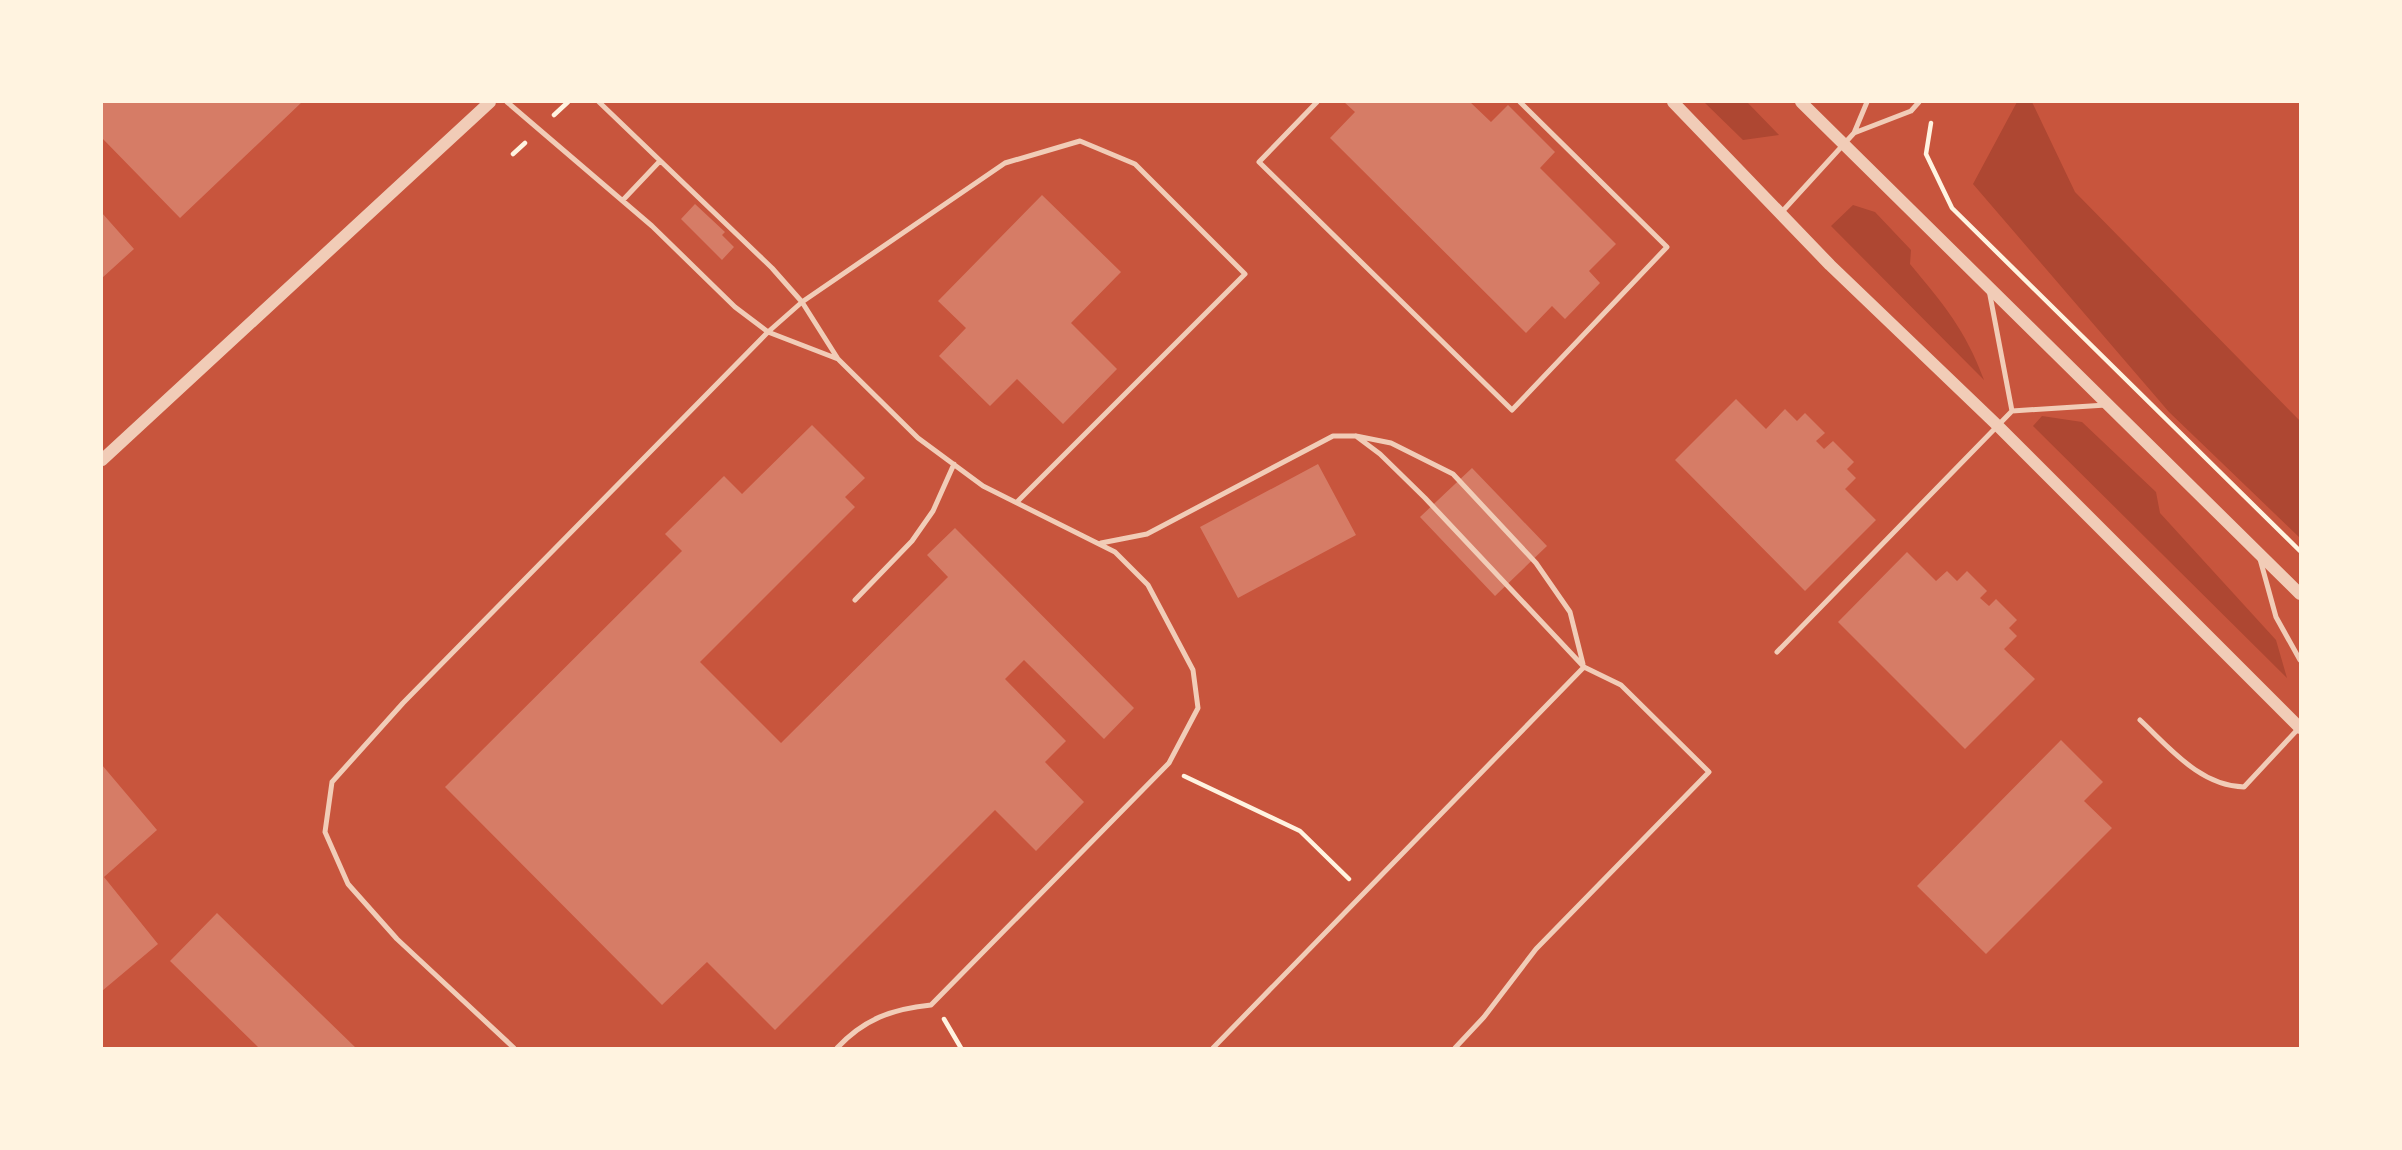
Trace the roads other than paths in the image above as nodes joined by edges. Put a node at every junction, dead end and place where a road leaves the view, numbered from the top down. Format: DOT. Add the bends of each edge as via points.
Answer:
graph roads {
  1 [pos="490,102"];
  2 [pos="507,102"];
  3 [pos="599,102"];
  4 [pos="1317,102"];
  5 [pos="1520,102"];
  6 [pos="1673,102"];
  7 [pos="1801,102"];
  8 [pos="1867,102"];
  9 [pos="1919,102"];
  10 [pos="1854,133"];
  11 [pos="1844,144"];
  12 [pos="659,162"];
  13 [pos="623,200"];
  14 [pos="1780,214"];
  15 [pos="1988,285"];
  16 [pos="802,302"];
  17 [pos="768,332"];
  18 [pos="838,359"];
  19 [pos="2109,405"];
  20 [pos="2012,411"];
  21 [pos="1998,426"];
  22 [pos="1356,436"];
  23 [pos="102,460"];
  24 [pos="954,464"];
  25 [pos="1017,502"];
  26 [pos="1101,544"];
  27 [pos="2259,553"];
  28 [pos="2301,594"];
  29 [pos="855,600"];
  30 [pos="1777,652"];
  31 [pos="2301,660"];
  32 [pos="1584,667"];
  33 [pos="2140,720"];
  34 [pos="2300,728"];
  35 [pos="514,1048"];
  36 [pos="837,1048"];
  37 [pos="1213,1048"];
  38 [pos="1454,1048"];
  1 -- 23 [label="street"];
  2 -- 13 [label="lane"];
  3 -- 12 [label="lane"];
  4 -- 5 [label="lane" via="1259,162 1512,410 1667,247"];
  6 -- 14 [label="street"];
  7 -- 11 [label="street"];
  8 -- 10 [label="lane"];
  9 -- 10 [label="lane" via="1911,111"];
  10 -- 11 [label="lane"];
  11 -- 14 [label="lane"];
  11 -- 15 [label="street"];
  12 -- 13 [label="lane"];
  12 -- 16 [label="lane"];
  13 -- 17 [label="lane" via="735,307"];
  14 -- 21 [label="street"];
  15 -- 19 [label="street"];
  15 -- 20 [label="lane"];
  16 -- 17 [label="lane"];
  16 -- 18 [label="lane"];
  16 -- 25 [label="lane" via="1005,163 1080,141 1135,164 1245,274"];
  17 -- 18 [label="lane"];
  17 -- 35 [label="lane" via="484,617 332,782 325,832 348,884 397,939"];
  18 -- 24 [label="lane" via="918,438"];
  19 -- 20 [label="lane"];
  19 -- 27 [label="street"];
  20 -- 21 [label="lane"];
  21 -- 30 [label="lane"];
  21 -- 34 [label="street"];
  22 -- 26 [label="lane" via="1333,436 1147,534"];
  22 -- 32 [label="lane" via="1425,498"];
  22 -- 32 [label="lane" via="1391,443 1453,474 1536,563 1570,612"];
  24 -- 25 [label="lane" via="983,486"];
  24 -- 29 [label="lane" via="933,511 912,541"];
  25 -- 26 [label="lane"];
  26 -- 36 [label="lane" via="1148,585 1193,670 1198,708 1169,763 931,1005 894,1009 851,1033"];
  27 -- 28 [label="street"];
  27 -- 31 [label="lane" via="2276,617"];
  32 -- 37 [label="lane"];
  32 -- 38 [label="lane" via="1620,685 1709,772 1536,949"];
  33 -- 34 [label="lane" via="2192,769 2224,787 2245,787"];
}
